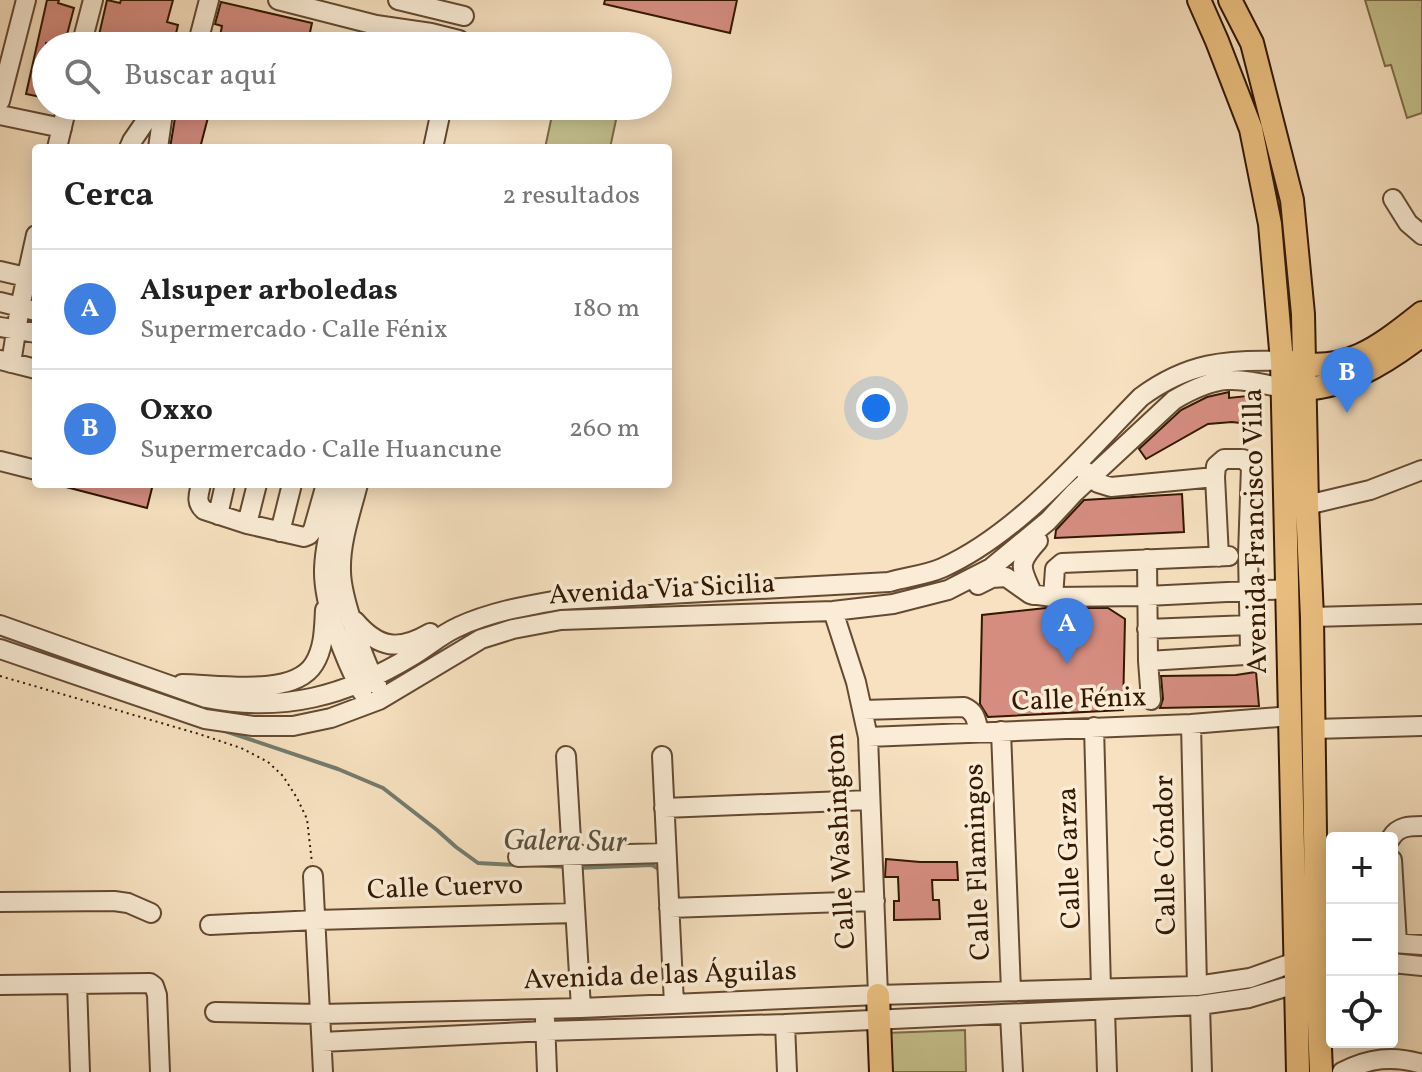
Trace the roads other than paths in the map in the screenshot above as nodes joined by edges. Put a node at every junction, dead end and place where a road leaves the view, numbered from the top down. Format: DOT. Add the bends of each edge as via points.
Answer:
graph roads {
  1 [pos="26,0"];
  2 [pos="93,0"];
  3 [pos="209,0"];
  4 [pos="278,0"];
  5 [pos="398,0"];
  6 [pos="1199,0"];
  7 [pos="1230,0"];
  8 [pos="466,8"];
  9 [pos="85,32"];
  10 [pos="201,32"];
  11 [pos="422,32"];
  12 [pos="461,32"];
  13 [pos="0,101"];
  14 [pos="0,115"];
  15 [pos="64,120"];
  16 [pos="146,120"];
  17 [pos="162,120"];
  18 [pos="439,120"];
  19 [pos="62,128"];
  20 [pos="58,144"];
  21 [pos="131,144"];
  22 [pos="159,144"];
  23 [pos="433,144"];
  24 [pos="1393,199"];
  25 [pos="1422,235"];
  26 [pos="32,252"];
  27 [pos="0,271"];
  28 [pos="26,277"];
  29 [pos="0,302"];
  30 [pos="28,309"];
  31 [pos="1422,313"];
  32 [pos="18,330"];
  33 [pos="1422,335"];
  34 [pos="5,361"];
  35 [pos="1282,361"];
  36 [pos="1305,365"];
  37 [pos="32,368"];
  38 [pos="1294,389"];
  39 [pos="1097,442"];
  40 [pos="1113,458"];
  41 [pos="0,461"];
  42 [pos="1077,462"];
  43 [pos="32,469"];
  44 [pos="1422,470"];
  45 [pos="1091,477"];
  46 [pos="1215,477"];
  47 [pos="1133,486"];
  48 [pos="200,488"];
  49 [pos="224,488"];
  50 [pos="256,488"];
  51 [pos="291,488"];
  52 [pos="325,488"];
  53 [pos="340,488"];
  54 [pos="357,488"];
  55 [pos="1307,505"];
  56 [pos="218,515"];
  57 [pos="1048,521"];
  58 [pos="247,524"];
  59 [pos="280,532"];
  60 [pos="1248,555"];
  61 [pos="1219,557"];
  62 [pos="1147,559"];
  63 [pos="940,569"];
  64 [pos="1288,589"];
  65 [pos="948,590"];
  66 [pos="1249,591"];
  67 [pos="325,595"];
  68 [pos="1033,595"];
  69 [pos="1147,596"];
  70 [pos="1053,597"];
  71 [pos="833,611"];
  72 [pos="1422,614"];
  73 [pos="351,616"];
  74 [pos="1312,617"];
  75 [pos="483,618"];
  76 [pos="0,625"];
  77 [pos="1250,625"];
  78 [pos="1147,629"];
  79 [pos="0,649"];
  80 [pos="1148,661"];
  81 [pos="365,680"];
  82 [pos="168,685"];
  83 [pos="1151,700"];
  84 [pos="376,701"];
  85 [pos="863,710"];
  86 [pos="1291,716"];
  87 [pos="1191,724"];
  88 [pos="1422,726"];
  89 [pos="1094,727"];
  90 [pos="1314,729"];
  91 [pos="1001,731"];
  92 [pos="979,732"];
  93 [pos="868,737"];
  94 [pos="566,756"];
  95 [pos="662,756"];
  96 [pos="870,800"];
  97 [pos="664,808"];
  98 [pos="1422,826"];
  99 [pos="1395,832"];
  100 [pos="666,853"];
  101 [pos="572,856"];
  102 [pos="518,857"];
  103 [pos="313,876"];
  104 [pos="875,901"];
  105 [pos="0,902"];
  106 [pos="669,908"];
  107 [pos="151,913"];
  108 [pos="575,913"];
  109 [pos="316,920"];
  110 [pos="210,925"];
  111 [pos="1398,943"];
  112 [pos="1422,945"];
  113 [pos="1398,964"];
  114 [pos="1422,966"];
  115 [pos="1315,968"];
  116 [pos="77,984"];
  117 [pos="0,985"];
  118 [pos="1197,986"];
  119 [pos="1101,988"];
  120 [pos="1011,991"];
  121 [pos="878,995"];
  122 [pos="674,1004"];
  123 [pos="1200,1005"];
  124 [pos="581,1008"];
  125 [pos="545,1009"];
  126 [pos="1105,1010"];
  127 [pos="215,1012"];
  128 [pos="321,1014"];
  129 [pos="1010,1014"];
  130 [pos="879,1019"];
  131 [pos="785,1024"];
  132 [pos="546,1031"];
  133 [pos="322,1042"];
  134 [pos="1422,1064"];
  135 [pos="80,1072"];
  136 [pos="160,1072"];
  137 [pos="323,1072"];
  138 [pos="547,1072"];
  139 [pos="787,1072"];
  140 [pos="881,1072"];
  141 [pos="1013,1072"];
  142 [pos="1107,1072"];
  143 [pos="1202,1072"];
  144 [pos="1298,1072"];
  145 [pos="1321,1072"];
  146 [pos="1342,1072"];
  1 -- 13 [label="street"];
  2 -- 9 [label="street"];
  3 -- 10 [label="street"];
  4 -- 11 [label="street"];
  5 -- 8 [label="street"];
  6 -- 35 [label="main road, Avenida Francisco Villa" via="1251,129 1270,224"];
  7 -- 36 [label="main road, Avenida Francisco Villa" via="1252,43 1292,200"];
  8 -- 12 [label="street"];
  14 -- 19 [label="street"];
  15 -- 19 [label="street"];
  16 -- 21 [label="street"];
  17 -- 22 [label="street"];
  18 -- 23 [label="street"];
  19 -- 20 [label="street"];
  24 -- 25 [label="street"];
  26 -- 28 [label="street"];
  27 -- 28 [label="street"];
  28 -- 30 [label="street"];
  29 -- 30 [label="street"];
  30 -- 32 [label="street"];
  31 -- 36 [label="main road" via="1351,361"];
  32 -- 34 [label="street"];
  33 -- 38 [label="main road" via="1374,369 1332,384"];
  34 -- 37 [label="street"];
  35 -- 36 [label="main road"];
  35 -- 38 [label="main road, Avenida Francisco Villa"];
  35 -- 39 [label="street, Avenida Via Sicilia" via="1246,360 1183,371 1141,397"];
  36 -- 38 [label="main road, Avenida Francisco Villa"];
  38 -- 40 [label="street, Avenida Via Sicilia" via="1244,379 1202,385 1174,400"];
  38 -- 55 [label="main road, Avenida Francisco Villa"];
  38 -- 64 [label="main road, Avenida Francisco Villa"];
  39 -- 40 [label="street"];
  39 -- 42 [label="street, Avenida Via Sicilia"];
  40 -- 45 [label="street, Avenida Via Sicilia"];
  40 -- 47 [label="street"];
  41 -- 43 [label="street"];
  42 -- 45 [label="street"];
  42 -- 63 [label="street, Avenida Via Sicilia" via="982,547"];
  44 -- 55 [label="street"];
  45 -- 47 [label="street" via="1105,486"];
  45 -- 57 [label="street, Avenida Via Sicilia"];
  46 -- 47 [label="street"];
  46 -- 60 [label="street" via="1216,466 1224,459 1243,459 1251,466"];
  46 -- 61 [label="street"];
  48 -- 56 [label="street" via="199,505"];
  49 -- 56 [label="street"];
  50 -- 58 [label="street"];
  51 -- 59 [label="street"];
  52 -- 59 [label="street" via="309,535"];
  53 -- 67 [label="street" via="326,548"];
  54 -- 73 [label="street" via="340,573"];
  55 -- 74 [label="main road, Avenida Francisco Villa"];
  56 -- 58 [label="street"];
  57 -- 65 [label="street, Avenida Via Sicilia" via="991,568"];
  57 -- 68 [label="street" via="1023,561"];
  58 -- 59 [label="street"];
  60 -- 61 [label="street"];
  60 -- 66 [label="street"];
  61 -- 62 [label="street"];
  62 -- 69 [label="street"];
  62 -- 70 [label="street" via="1059,563"];
  63 -- 65 [label="street"];
  63 -- 75 [label="street, Avenida Via Sicilia" via="889,582 559,600"];
  64 -- 66 [label="street"];
  64 -- 74 [label="main road"];
  64 -- 86 [label="main road, Avenida Francisco Villa"];
  65 -- 68 [label="street" via="966,591 1000,576"];
  65 -- 71 [label="street, Avenida Via Sicilia"];
  66 -- 69 [label="street"];
  66 -- 77 [label="street"];
  67 -- 81 [label="street"];
  67 -- 82 [label="street" via="320,651 297,679 239,687"];
  68 -- 70 [label="street"];
  69 -- 70 [label="street"];
  69 -- 78 [label="street"];
  71 -- 84 [label="street, Avenida Via Sicilia" via="561,620 513,629 481,639"];
  71 -- 85 [label="street, Calle Washington"];
  72 -- 74 [label="street"];
  73 -- 75 [label="street" via="381,643 401,646 456,617"];
  73 -- 81 [label="street"];
  74 -- 90 [label="main road, Avenida Francisco Villa"];
  75 -- 81 [label="street, Avenida Via Sicilia" via="457,627"];
  76 -- 82 [label="street, Avenida Via Sicilia"];
  77 -- 78 [label="street"];
  77 -- 80 [label="street" via="1250,650 1245,655"];
  78 -- 80 [label="street"];
  79 -- 84 [label="street, Avenida Via Sicilia" via="205,719 241,725 293,726"];
  80 -- 83 [label="street"];
  81 -- 82 [label="street, Avenida Via Sicilia" via="317,697 256,705 206,698"];
  81 -- 84 [label="street"];
  85 -- 92 [label="street" via="964,707 972,710"];
  85 -- 93 [label="street, Calle Washington"];
  86 -- 87 [label="street, Calle Fénix"];
  86 -- 90 [label="main road"];
  86 -- 115 [label="main road, Avenida Francisco Villa"];
  87 -- 89 [label="street, Calle Fénix"];
  87 -- 118 [label="street, Calle Cóndor"];
  88 -- 90 [label="street"];
  89 -- 91 [label="street, Calle Fénix"];
  89 -- 119 [label="street, Calle Garza"];
  90 -- 115 [label="main road, Avenida Francisco Villa"];
  91 -- 92 [label="street, Calle Fénix"];
  91 -- 120 [label="street, Calle Flamingos"];
  92 -- 93 [label="street, Calle Fénix"];
  93 -- 96 [label="street, Calle Washington"];
  94 -- 101 [label="street"];
  95 -- 97 [label="street"];
  96 -- 97 [label="street"];
  96 -- 104 [label="street, Calle Washington"];
  97 -- 100 [label="street"];
  98 -- 99 [label="street"];
  100 -- 101 [label="street"];
  100 -- 106 [label="street"];
  101 -- 102 [label="street"];
  101 -- 108 [label="street"];
  103 -- 109 [label="street"];
  104 -- 106 [label="street"];
  104 -- 121 [label="street, Calle Washington"];
  105 -- 107 [label="street" via="114,901"];
  106 -- 122 [label="street"];
  108 -- 109 [label="street, Calle Cuervo"];
  108 -- 124 [label="street"];
  109 -- 110 [label="street, Calle Cuervo"];
  109 -- 128 [label="street"];
  111 -- 112 [label="street"];
  113 -- 114 [label="street"];
  115 -- 118 [label="street, Avenida de las Águilas"];
  115 -- 123 [label="street, Avenida de las Águilas" via="1249,998"];
  115 -- 144 [label="main road, Avenida Francisco Villa"];
  115 -- 145 [label="main road, Avenida Francisco Villa"];
  116 -- 117 [label="street"];
  116 -- 135 [label="street"];
  116 -- 136 [label="street" via="154,986"];
  118 -- 119 [label="street, Avenida de las Águilas"];
  119 -- 120 [label="street, Avenida de las Águilas"];
  120 -- 121 [label="street, Avenida de las Águilas"];
  121 -- 122 [label="street, Avenida de las Águilas"];
  121 -- 130 [label="main road, Calle Washington"];
  122 -- 124 [label="street, Avenida de las Águilas"];
  123 -- 126 [label="street, Avenida de las Águilas"];
  123 -- 143 [label="street"];
  124 -- 125 [label="street, Avenida de las Águilas"];
  125 -- 128 [label="street, Avenida de las Águilas"];
  125 -- 132 [label="street"];
  126 -- 129 [label="street, Avenida de las Águilas"];
  126 -- 142 [label="street"];
  127 -- 128 [label="street, Avenida de las Águilas"];
  128 -- 133 [label="street"];
  129 -- 130 [label="street, Avenida de las Águilas"];
  129 -- 141 [label="street"];
  130 -- 131 [label="street, Avenida de las Águilas"];
  130 -- 140 [label="main road, Calle Washington"];
  131 -- 132 [label="street, Avenida de las Águilas"];
  131 -- 139 [label="street"];
  132 -- 133 [label="street, Avenida de las Águilas"];
  132 -- 138 [label="street"];
  133 -- 137 [label="street"];
  134 -- 146 [label="street" via="1383,1058"];
}
